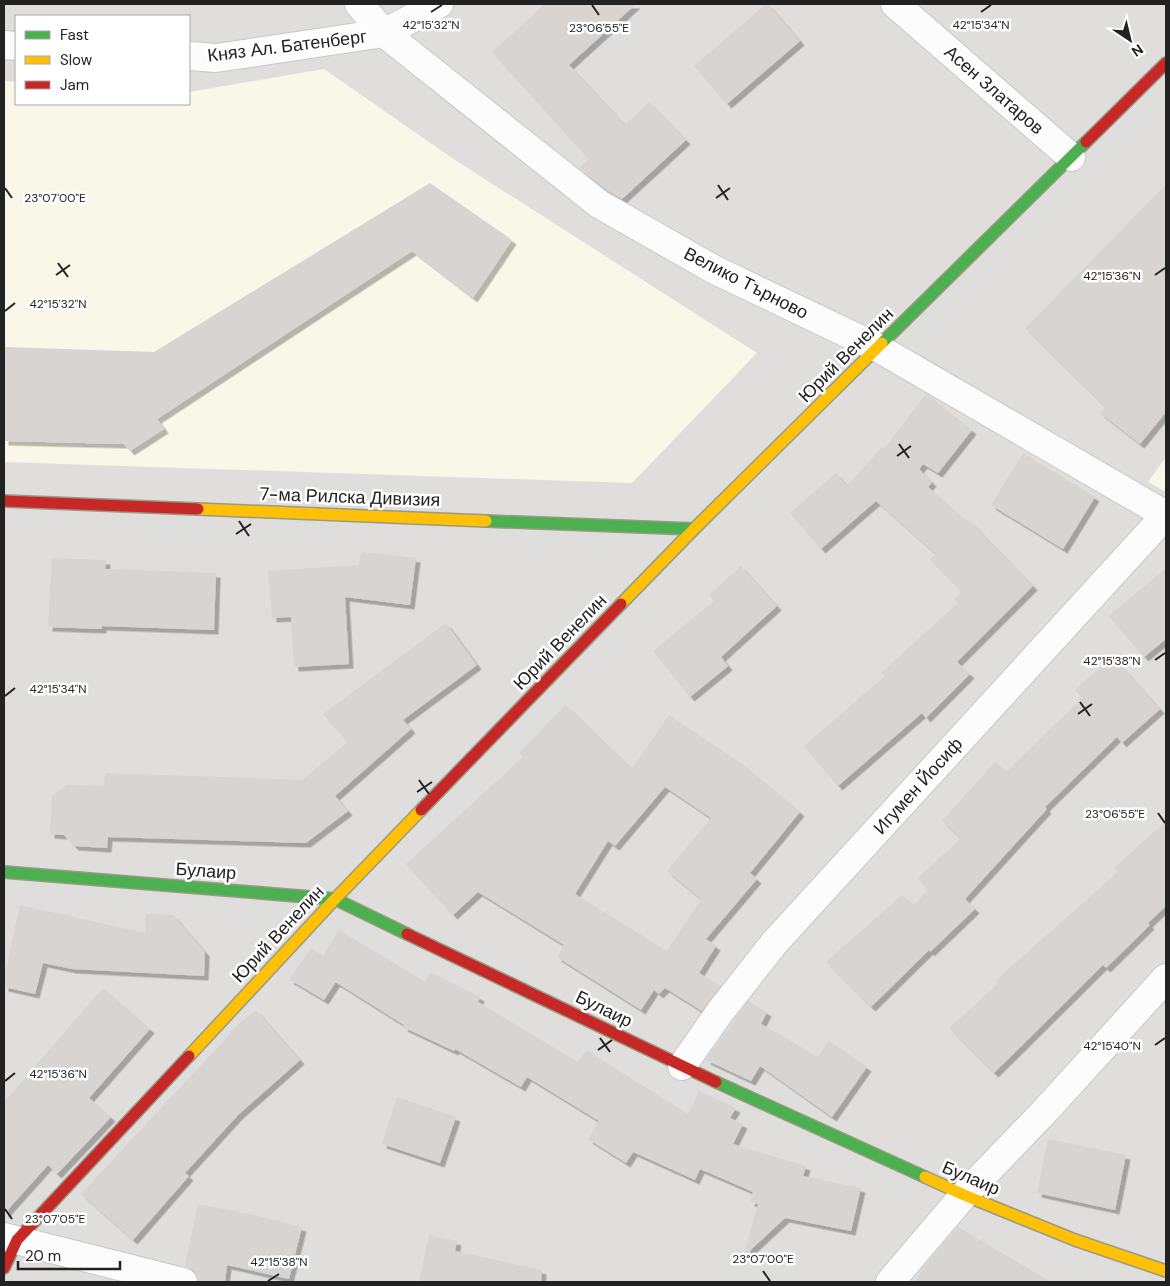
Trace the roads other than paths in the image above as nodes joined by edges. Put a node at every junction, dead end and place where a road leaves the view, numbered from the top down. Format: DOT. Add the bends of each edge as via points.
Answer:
graph roads {
  1 [pos="359,4"];
  2 [pos="439,4"];
  3 [pos="895,4"];
  4 [pos="384,34"];
  5 [pos="190,56"];
  6 [pos="1166,63"];
  7 [pos="1071,157"];
  8 [pos="878,348"];
  9 [pos="4,501"];
  10 [pos="1166,515"];
  11 [pos="694,529"];
  12 [pos="4,872"];
  13 [pos="335,898"];
  14 [pos="1166,978"];
  15 [pos="682,1066"];
  16 [pos="964,1195"];
  17 [pos="10,1238"];
  18 [pos="4,1268"];
  19 [pos="1166,1271"];
  20 [pos="183,1282"];
  21 [pos="890,1282"];
  1 -- 4 [label="street, Велико Търново"];
  2 -- 4 [label="street, Княз Ал. Батенберг"];
  3 -- 7 [label="street, Асен Златаров"];
  4 -- 5 [label="street, Княз Ал. Батенберг" via="216,58"];
  4 -- 8 [label="street, Велико Търново" via="599,204 713,269"];
  6 -- 7 [label="street, Юрий Венелин"];
  7 -- 8 [label="street, Юрий Венелин"];
  8 -- 10 [label="street, Велико Търново"];
  8 -- 11 [label="street, Юрий Венелин"];
  9 -- 11 [label="street, 7-ма Рилска Дивизия"];
  10 -- 15 [label="street, Игумен Йосиф" via="775,942"];
  11 -- 13 [label="street, Юрий Венелин"];
  12 -- 13 [label="street, Булаир"];
  13 -- 15 [label="street, Булаир"];
  13 -- 17 [label="street, Юрий Венелин"];
  14 -- 16 [label="street"];
  15 -- 16 [label="street, Булаир"];
  16 -- 19 [label="street, Булаир" via="1075,1240"];
  16 -- 21 [label="street"];
  17 -- 18 [label="street, Юрий Венелин"];
  17 -- 20 [label="street"];
}
